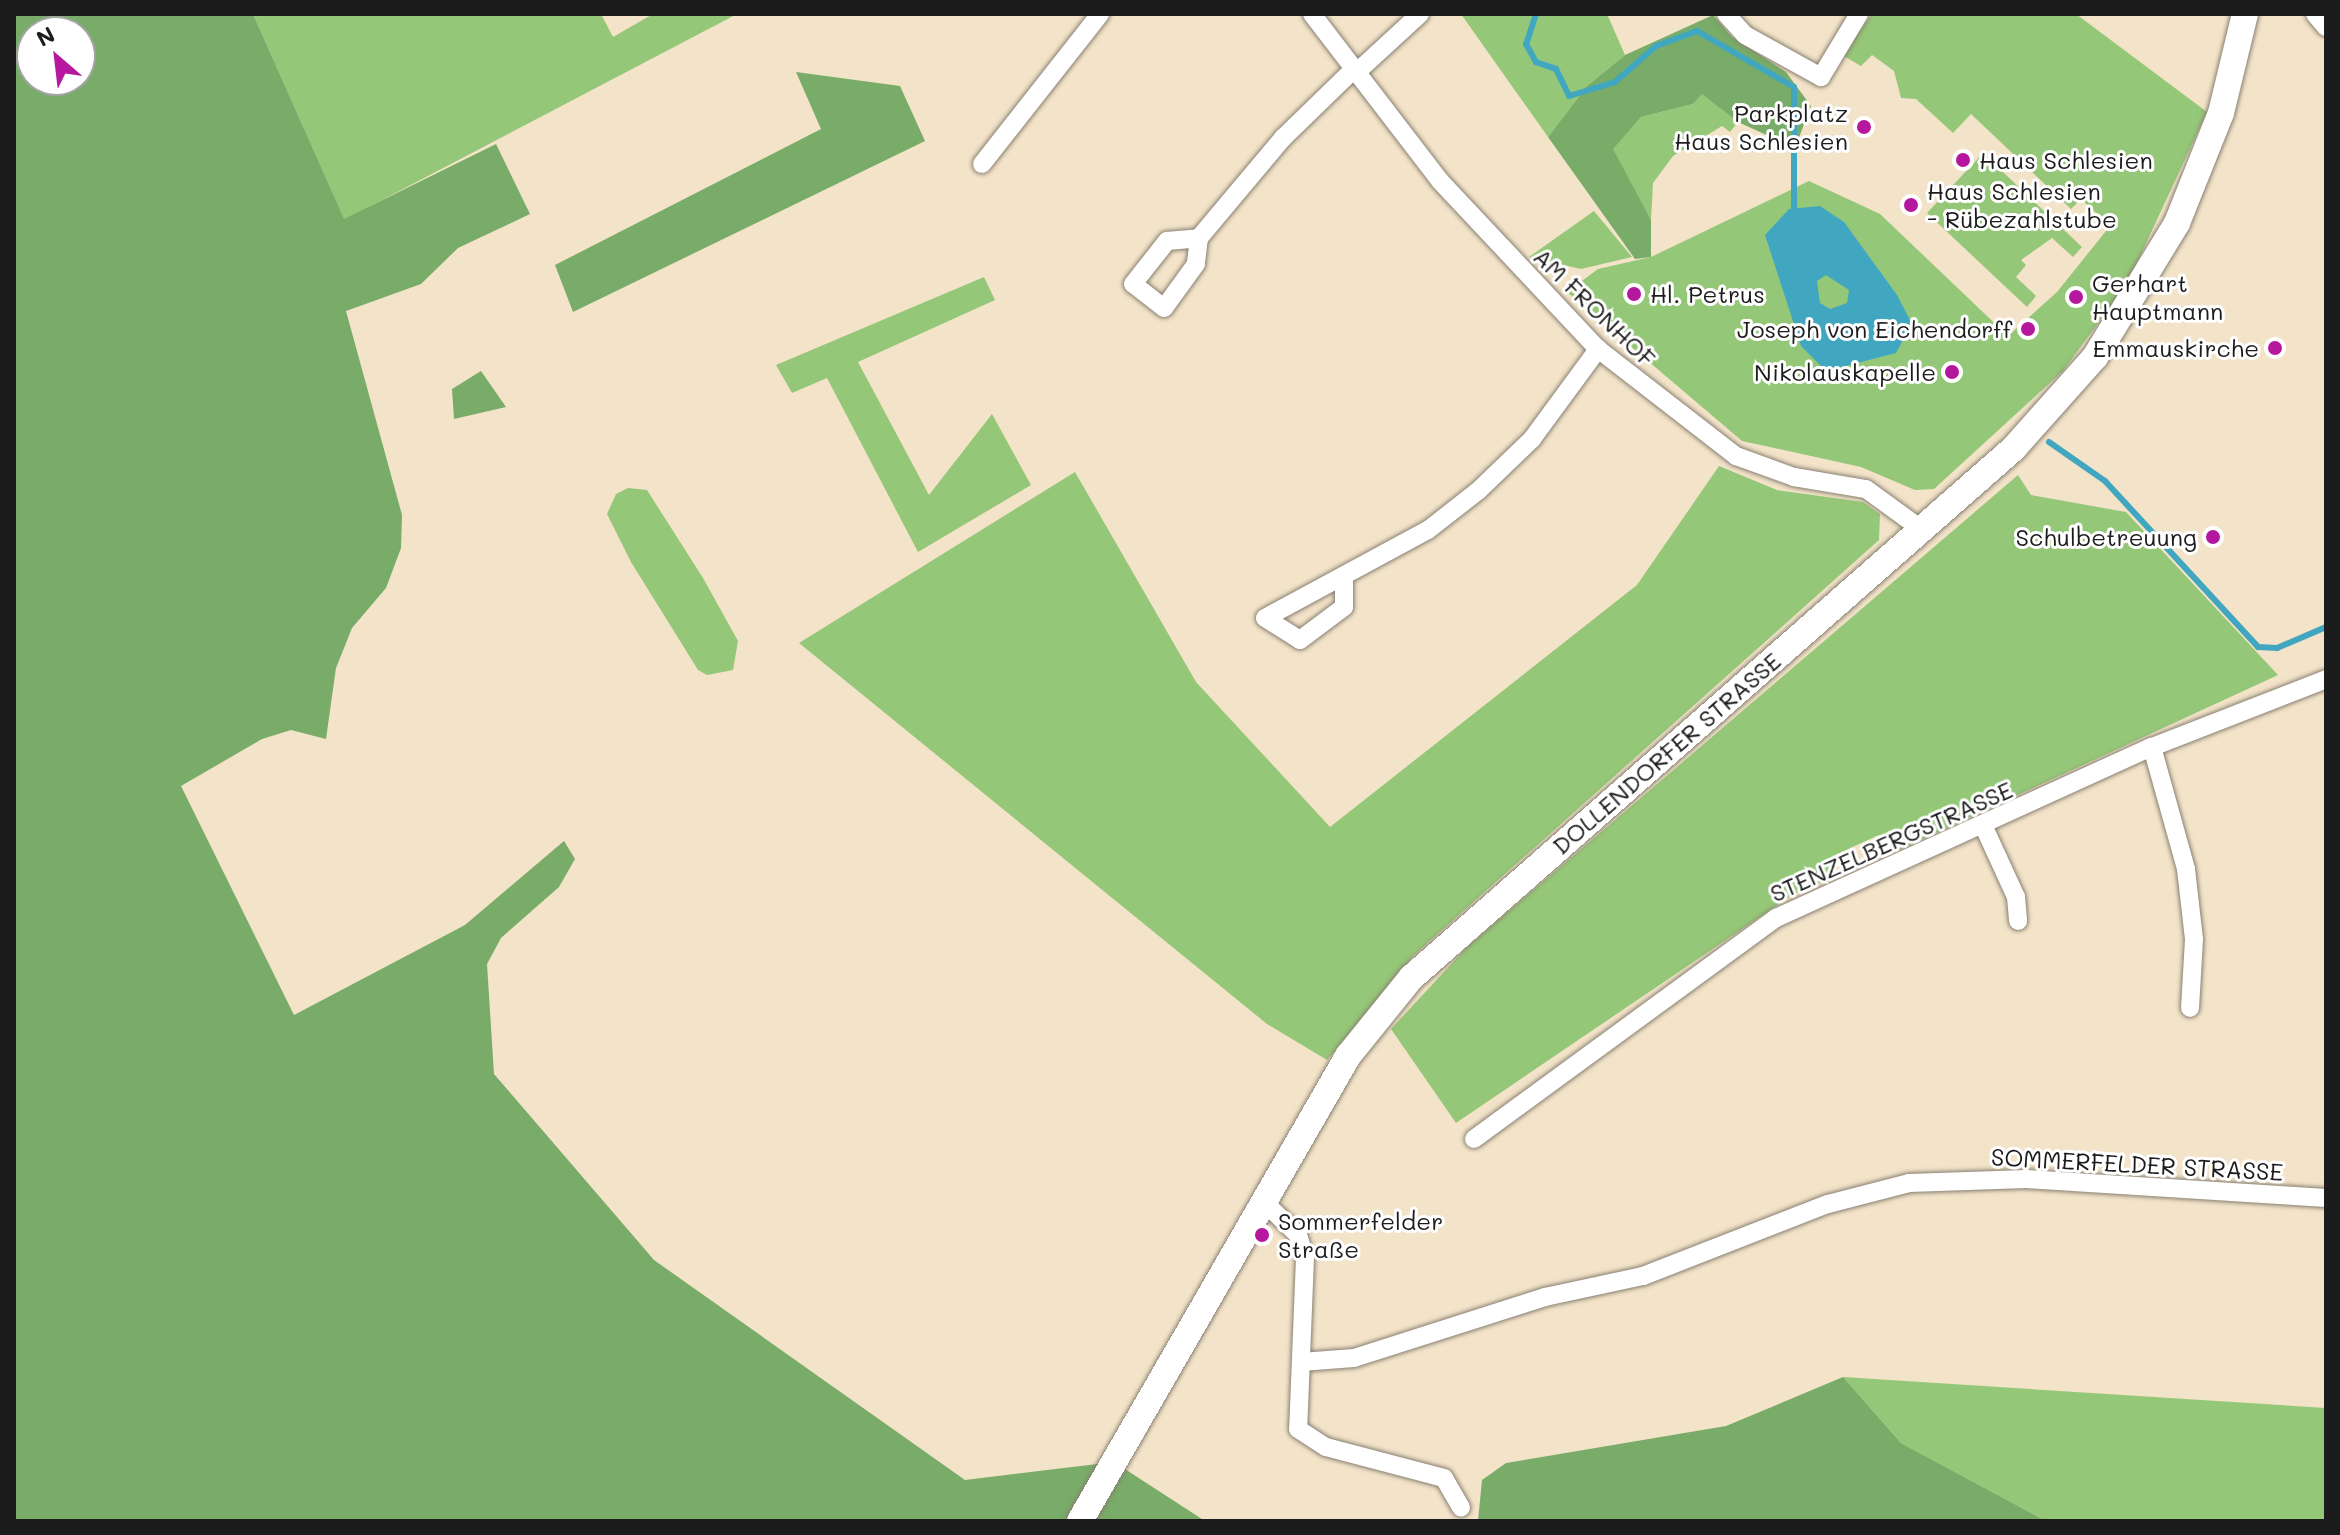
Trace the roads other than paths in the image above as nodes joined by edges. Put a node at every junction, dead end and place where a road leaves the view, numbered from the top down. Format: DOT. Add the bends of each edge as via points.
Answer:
graph roads {
  1 [pos="1100,14"];
  2 [pos="1312,14"];
  3 [pos="1420,14"];
  4 [pos="1726,14"];
  5 [pos="1859,14"];
  6 [pos="2245,14"];
  7 [pos="2315,14"];
  8 [pos="2326,27"];
  9 [pos="1357,69"];
  10 [pos="982,164"];
  11 [pos="1199,238"];
  12 [pos="1598,349"];
  13 [pos="1921,529"];
  14 [pos="1344,577"];
  15 [pos="2326,679"];
  16 [pos="2152,747"];
  17 [pos="1983,825"];
  18 [pos="2018,921"];
  19 [pos="2190,1008"];
  20 [pos="1474,1139"];
  21 [pos="2326,1198"];
  22 [pos="1263,1201"];
  23 [pos="1301,1362"];
  24 [pos="1461,1507"];
  25 [pos="1083,1514"];
  1 -- 10 [label="street"];
  2 -- 9 [label="street, AM FRONHOF"];
  3 -- 9 [label="street"];
  4 -- 5 [label="street" via="1745,35 1821,77"];
  6 -- 13 [label="main road, DOLLENDORFER STRASSE" via="2221,113 2177,223 2133,302 2065,394"];
  7 -- 8 [label="street"];
  9 -- 11 [label="street" via="1283,138"];
  9 -- 12 [label="street, AM FRONHOF" via="1440,181"];
  12 -- 13 [label="street, AM FRONHOF" via="1736,456 1794,477 1866,489"];
  12 -- 14 [label="street" via="1497,475 1428,530"];
  13 -- 22 [label="main road, DOLLENDORFER STRASSE" via="1411,978 1348,1056"];
  15 -- 16 [label="street, STENZELBERGSTRASSE"];
  16 -- 17 [label="street, STENZELBERGSTRASSE"];
  16 -- 19 [label="street" via="2186,869 2194,939"];
  17 -- 18 [label="street" via="2016,897"];
  17 -- 20 [label="street, STENZELBERGSTRASSE" via="1776,918"];
  21 -- 23 [label="street, SOMMERFELDER STRASSE" via="2026,1179 1909,1183 1828,1204 1643,1276 1545,1297 1354,1358"];
  22 -- 23 [label="street" via="1298,1235 1305,1258"];
  22 -- 25 [label="main road, DOLLENDORFER STRASSE"];
  23 -- 24 [label="street" via="1303,1435 1444,1478"];
}
